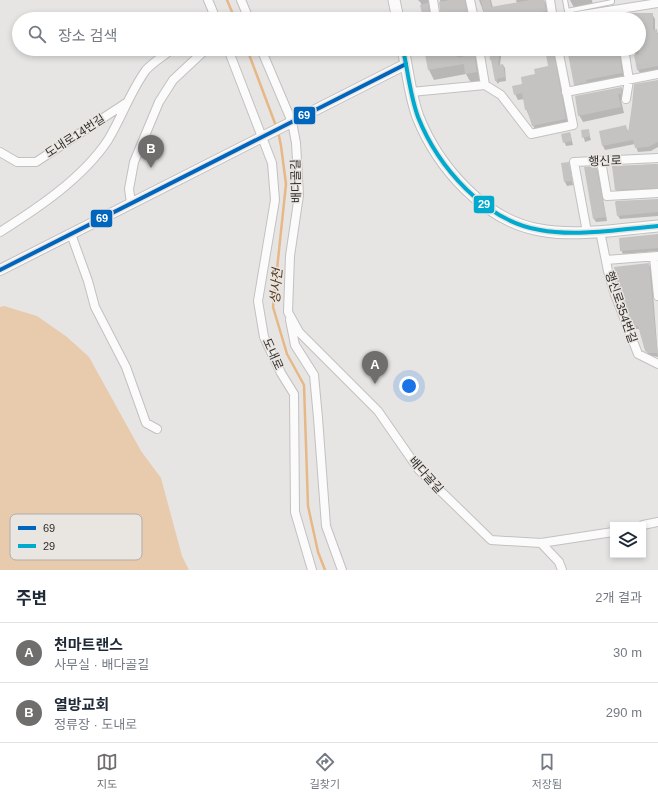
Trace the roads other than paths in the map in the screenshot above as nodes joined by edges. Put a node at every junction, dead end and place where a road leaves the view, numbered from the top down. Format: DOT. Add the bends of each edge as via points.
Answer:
graph roads {
  1 [pos="208,0"];
  2 [pos="241,0"];
  3 [pos="394,0"];
  4 [pos="433,0"];
  5 [pos="470,0"];
  6 [pos="550,0"];
  7 [pos="565,0"];
  8 [pos="612,0"];
  9 [pos="644,3"];
  10 [pos="658,3"];
  11 [pos="628,4"];
  12 [pos="213,12"];
  13 [pos="246,12"];
  14 [pos="397,12"];
  15 [pos="435,12"];
  16 [pos="473,12"];
  17 [pos="552,12"];
  18 [pos="591,12"];
  19 [pos="164,56"];
  20 [pos="199,56"];
  21 [pos="231,56"];
  22 [pos="264,56"];
  23 [pos="404,56"];
  24 [pos="480,56"];
  25 [pos="559,56"];
  26 [pos="625,56"];
  27 [pos="406,64"];
  28 [pos="658,74"];
  29 [pos="630,80"];
  30 [pos="484,85"];
  31 [pos="411,92"];
  32 [pos="566,92"];
  33 [pos="626,99"];
  34 [pos="126,103"];
  35 [pos="290,123"];
  36 [pos="265,135"];
  37 [pos="0,152"];
  38 [pos="658,158"];
  39 [pos="601,161"];
  40 [pos="658,193"];
  41 [pos="131,203"];
  42 [pos="658,226"];
  43 [pos="600,231"];
  44 [pos="0,232"];
  45 [pos="587,232"];
  46 [pos="71,234"];
  47 [pos="656,256"];
  48 [pos="606,260"];
  49 [pos="0,270"];
  50 [pos="658,296"];
  51 [pos="288,312"];
  52 [pos="658,364"];
  53 [pos="157,429"];
  54 [pos="658,522"];
  55 [pos="646,524"];
  56 [pos="610,532"];
  57 [pos="542,543"];
  58 [pos="312,570"];
  59 [pos="342,570"];
  60 [pos="562,570"];
  1 -- 12 [label="street"];
  2 -- 13 [label="street"];
  3 -- 14 [label="main road"];
  4 -- 15 [label="street"];
  5 -- 16 [label="street"];
  6 -- 17 [label="street"];
  7 -- 8 [label="lane" via="567,11"];
  9 -- 10 [label="street"];
  9 -- 11 [label="street"];
  11 -- 18 [label="street"];
  19 -- 34 [label="street" via="147,70"];
  20 -- 41 [label="street" via="173,80 160,102 134,162 129,189"];
  21 -- 36 [label="street, 도내로"];
  22 -- 35 [label="street, 배다골길"];
  23 -- 27 [label="main road"];
  24 -- 30 [label="street"];
  25 -- 32 [label="street"];
  26 -- 29 [label="street"];
  27 -- 31 [label="main road"];
  27 -- 35 [label="street"];
  28 -- 29 [label="street"];
  29 -- 32 [label="street"];
  29 -- 33 [label="street"];
  30 -- 31 [label="street"];
  30 -- 32 [label="street" via="501,95 531,134 573,125"];
  31 -- 45 [label="main road" via="429,141 454,177 472,195 496,213 512,221 540,230"];
  34 -- 37 [label="street, 도내로14번길" via="36,162 17,162"];
  34 -- 44 [label="street" via="108,140 83,170 33,211"];
  35 -- 36 [label="street"];
  35 -- 51 [label="street, 배다골길" via="296,143 299,195 290,256"];
  36 -- 41 [label="street"];
  36 -- 58 [label="street, 도내로" via="272,163 275,200 258,301 264,337 294,394 295,512"];
  38 -- 39 [label="street, 행신로"];
  39 -- 40 [label="street" via="607,196"];
  39 -- 45 [label="street, 행신로" via="574,162"];
  41 -- 46 [label="street"];
  42 -- 43 [label="main road"];
  43 -- 45 [label="main road"];
  43 -- 48 [label="street, 행신로354번길"];
  46 -- 49 [label="street"];
  46 -- 53 [label="street" via="95,307 126,367 146,423"];
  47 -- 48 [label="street, 행신로354번길"];
  47 -- 50 [label="street, 행신로354번길"];
  48 -- 52 [label="street, 행신로354번길" via="614,292 638,354"];
  51 -- 57 [label="street, 배다골길" via="299,332 378,411 419,470 491,540"];
  51 -- 59 [label="street, 배다골길" via="295,345 314,375 326,526"];
  54 -- 55 [label="street"];
  56 -- 57 [label="street, 배다골길"];
  57 -- 60 [label="street" via="559,562"];
}
